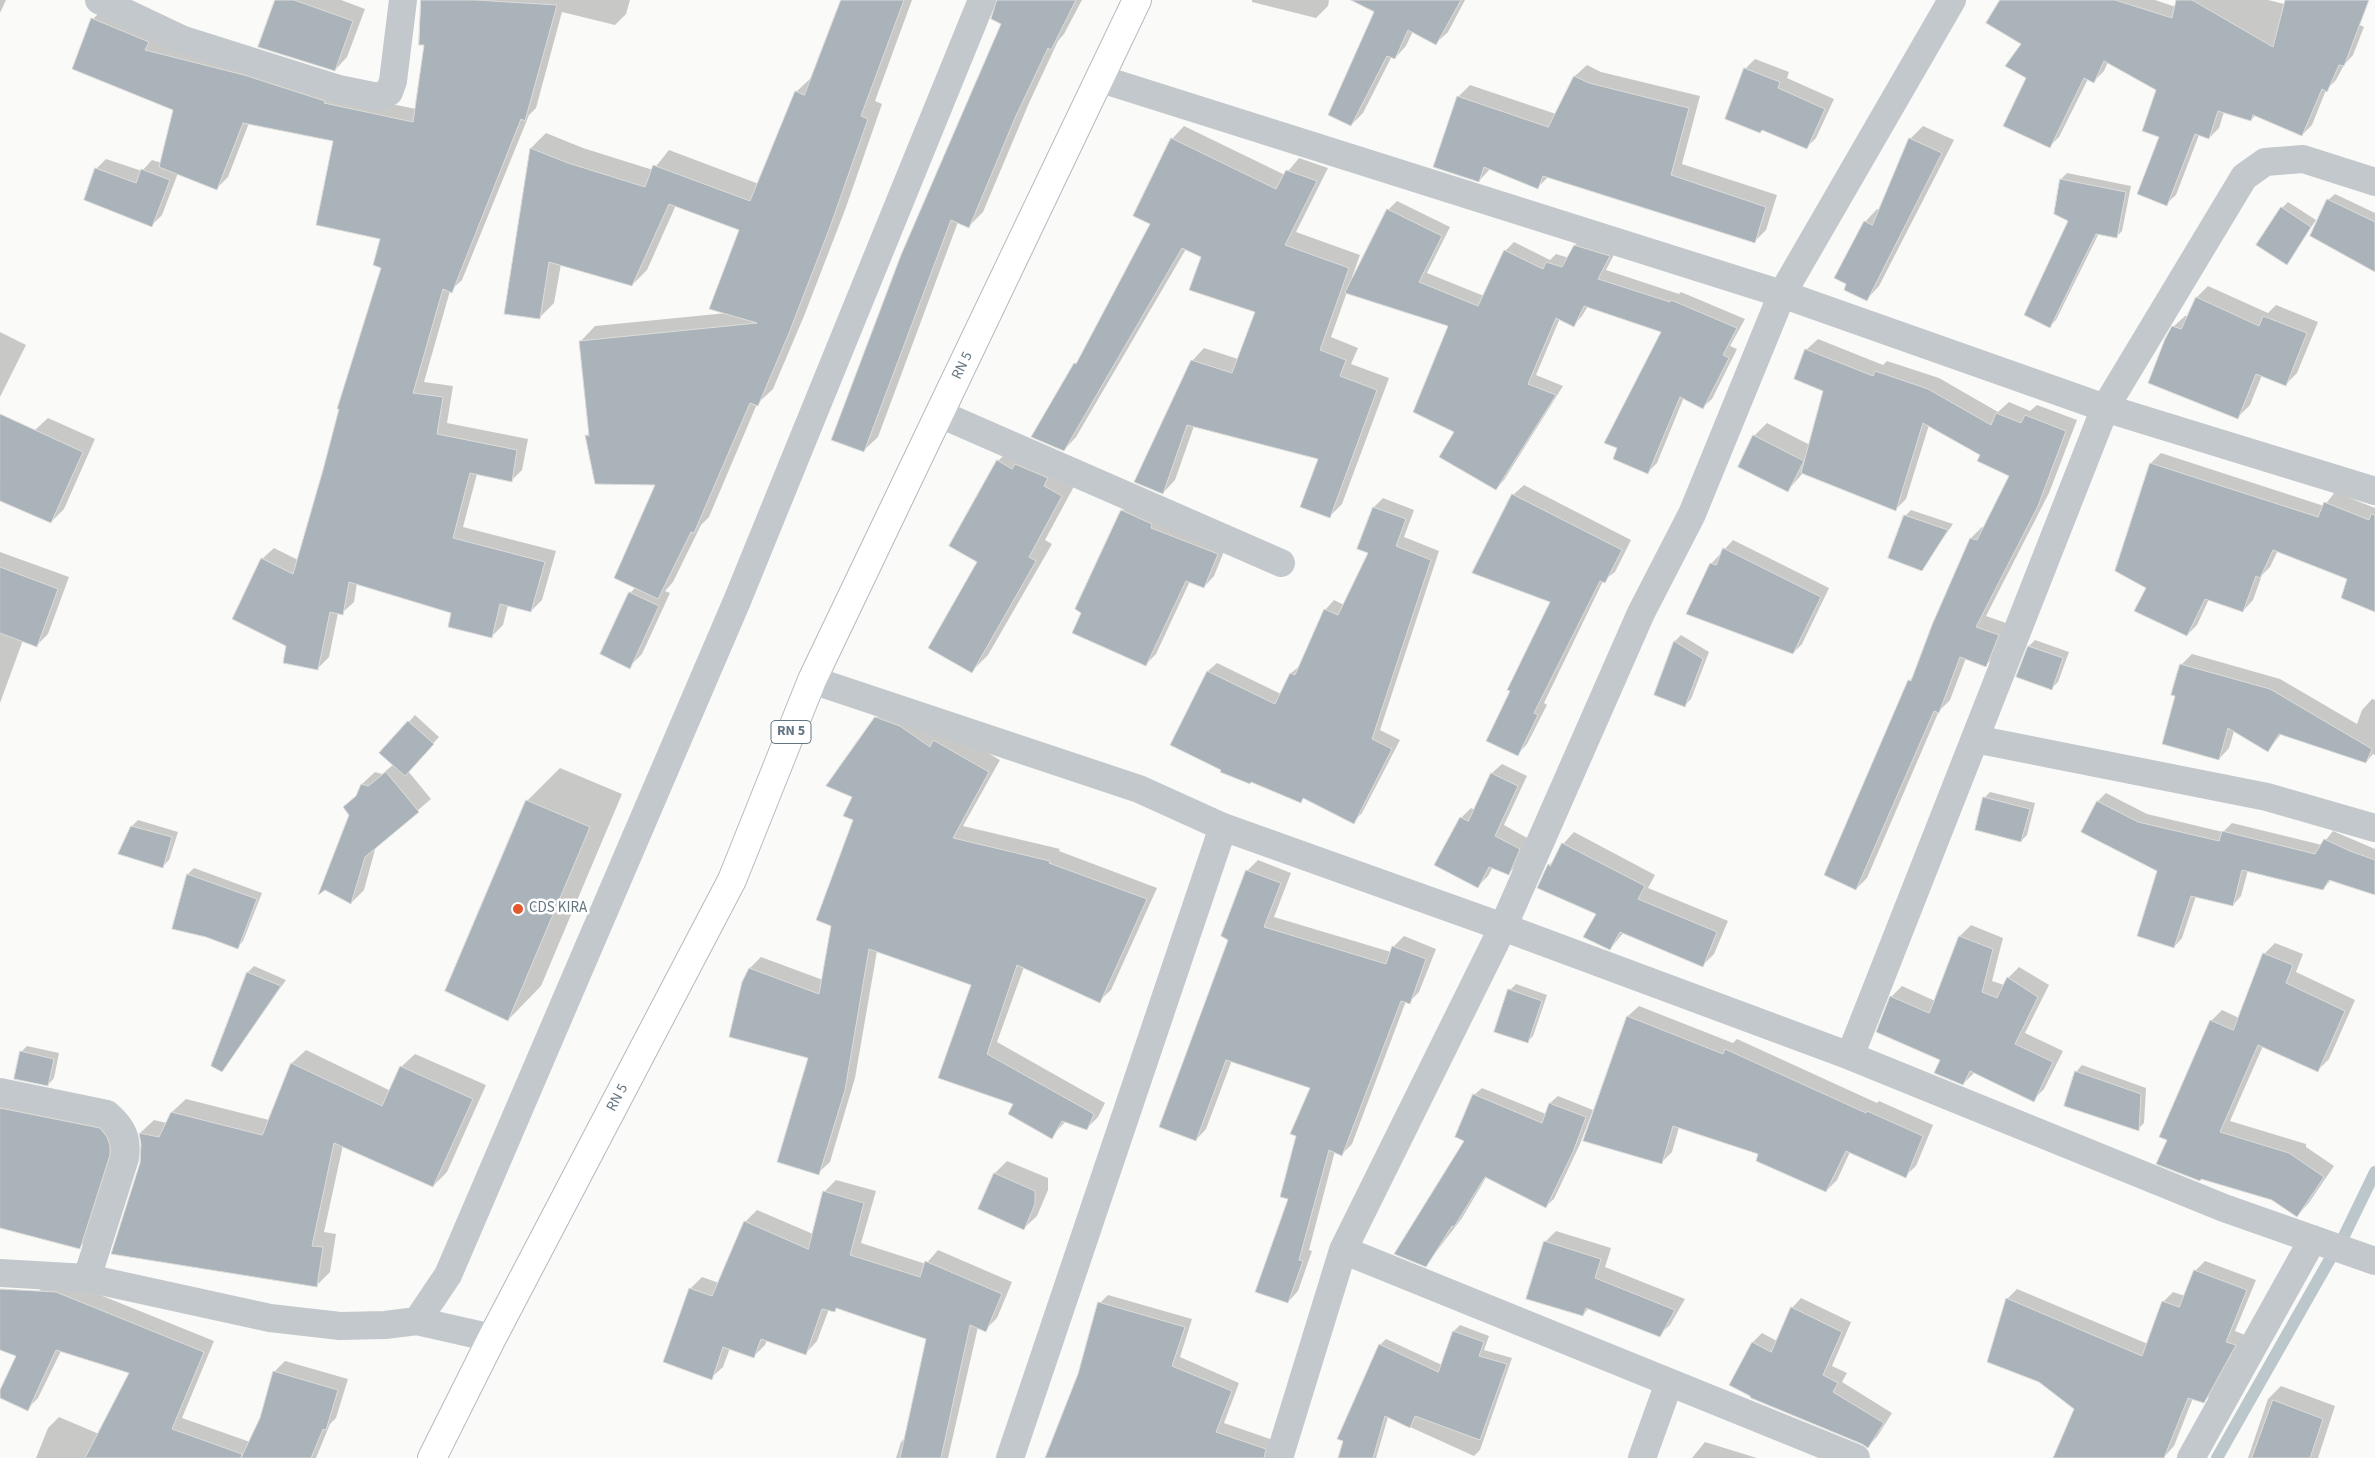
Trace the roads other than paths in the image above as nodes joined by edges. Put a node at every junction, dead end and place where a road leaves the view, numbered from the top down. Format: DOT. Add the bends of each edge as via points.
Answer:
graph roads {
  1 [pos="99,0"];
  2 [pos="403,0"];
  3 [pos="982,0"];
  4 [pos="1137,0"];
  5 [pos="1952,0"];
  6 [pos="1101,79"];
  7 [pos="2375,182"];
  8 [pos="1782,294"];
  9 [pos="2105,408"];
  10 [pos="940,414"];
  11 [pos="2375,491"];
  12 [pos="1281,563"];
  13 [pos="812,680"];
  14 [pos="1975,739"];
  15 [pos="1223,827"];
  16 [pos="2375,828"];
  17 [pos="1503,928"];
  18 [pos="1850,1056"];
  19 [pos="0,1092"];
  20 [pos="2313,1240"];
  21 [pos="1343,1250"];
  22 [pos="2375,1261"];
  23 [pos="0,1273"];
  24 [pos="87,1278"];
  25 [pos="417,1321"];
  26 [pos="492,1338"];
  27 [pos="1669,1383"];
  28 [pos="432,1458"];
  29 [pos="1010,1458"];
  30 [pos="1279,1458"];
  31 [pos="1642,1458"];
  32 [pos="1856,1458"];
  33 [pos="2191,1458"];
  1 -- 2 [label="street" via="181,39 339,89 378,98 389,92 393,81"];
  3 -- 25 [label="street" via="710,665 448,1275"];
  4 -- 6 [label="main road, RN 5 / RN 5"];
  5 -- 8 [label="street"];
  6 -- 8 [label="street"];
  6 -- 10 [label="main road, RN 5 / RN 5"];
  7 -- 9 [label="street" via="2303,159 2265,162 2244,177"];
  8 -- 9 [label="street"];
  8 -- 17 [label="street" via="1692,514 1641,613"];
  9 -- 11 [label="street"];
  9 -- 14 [label="street"];
  10 -- 12 [label="street"];
  10 -- 13 [label="main road, RN 5 / RN 5"];
  13 -- 15 [label="street" via="1140,788"];
  13 -- 26 [label="main road, RN 5 / RN 5" via="732,880"];
  14 -- 16 [label="street" via="2267,797"];
  14 -- 18 [label="street"];
  15 -- 17 [label="street"];
  15 -- 29 [label="street"];
  17 -- 18 [label="street"];
  17 -- 21 [label="street"];
  18 -- 20 [label="street" via="2224,1208"];
  19 -- 24 [label="street" via="107,1114 120,1126 127,1143 125,1158"];
  20 -- 22 [label="street"];
  20 -- 33 [label="street"];
  21 -- 27 [label="street"];
  21 -- 30 [label="street"];
  23 -- 24 [label="street"];
  24 -- 25 [label="street" via="270,1318 340,1326"];
  25 -- 26 [label="street"];
  26 -- 28 [label="main road, RN 5 / RN 5"];
  27 -- 31 [label="street"];
  27 -- 32 [label="street"];
}
